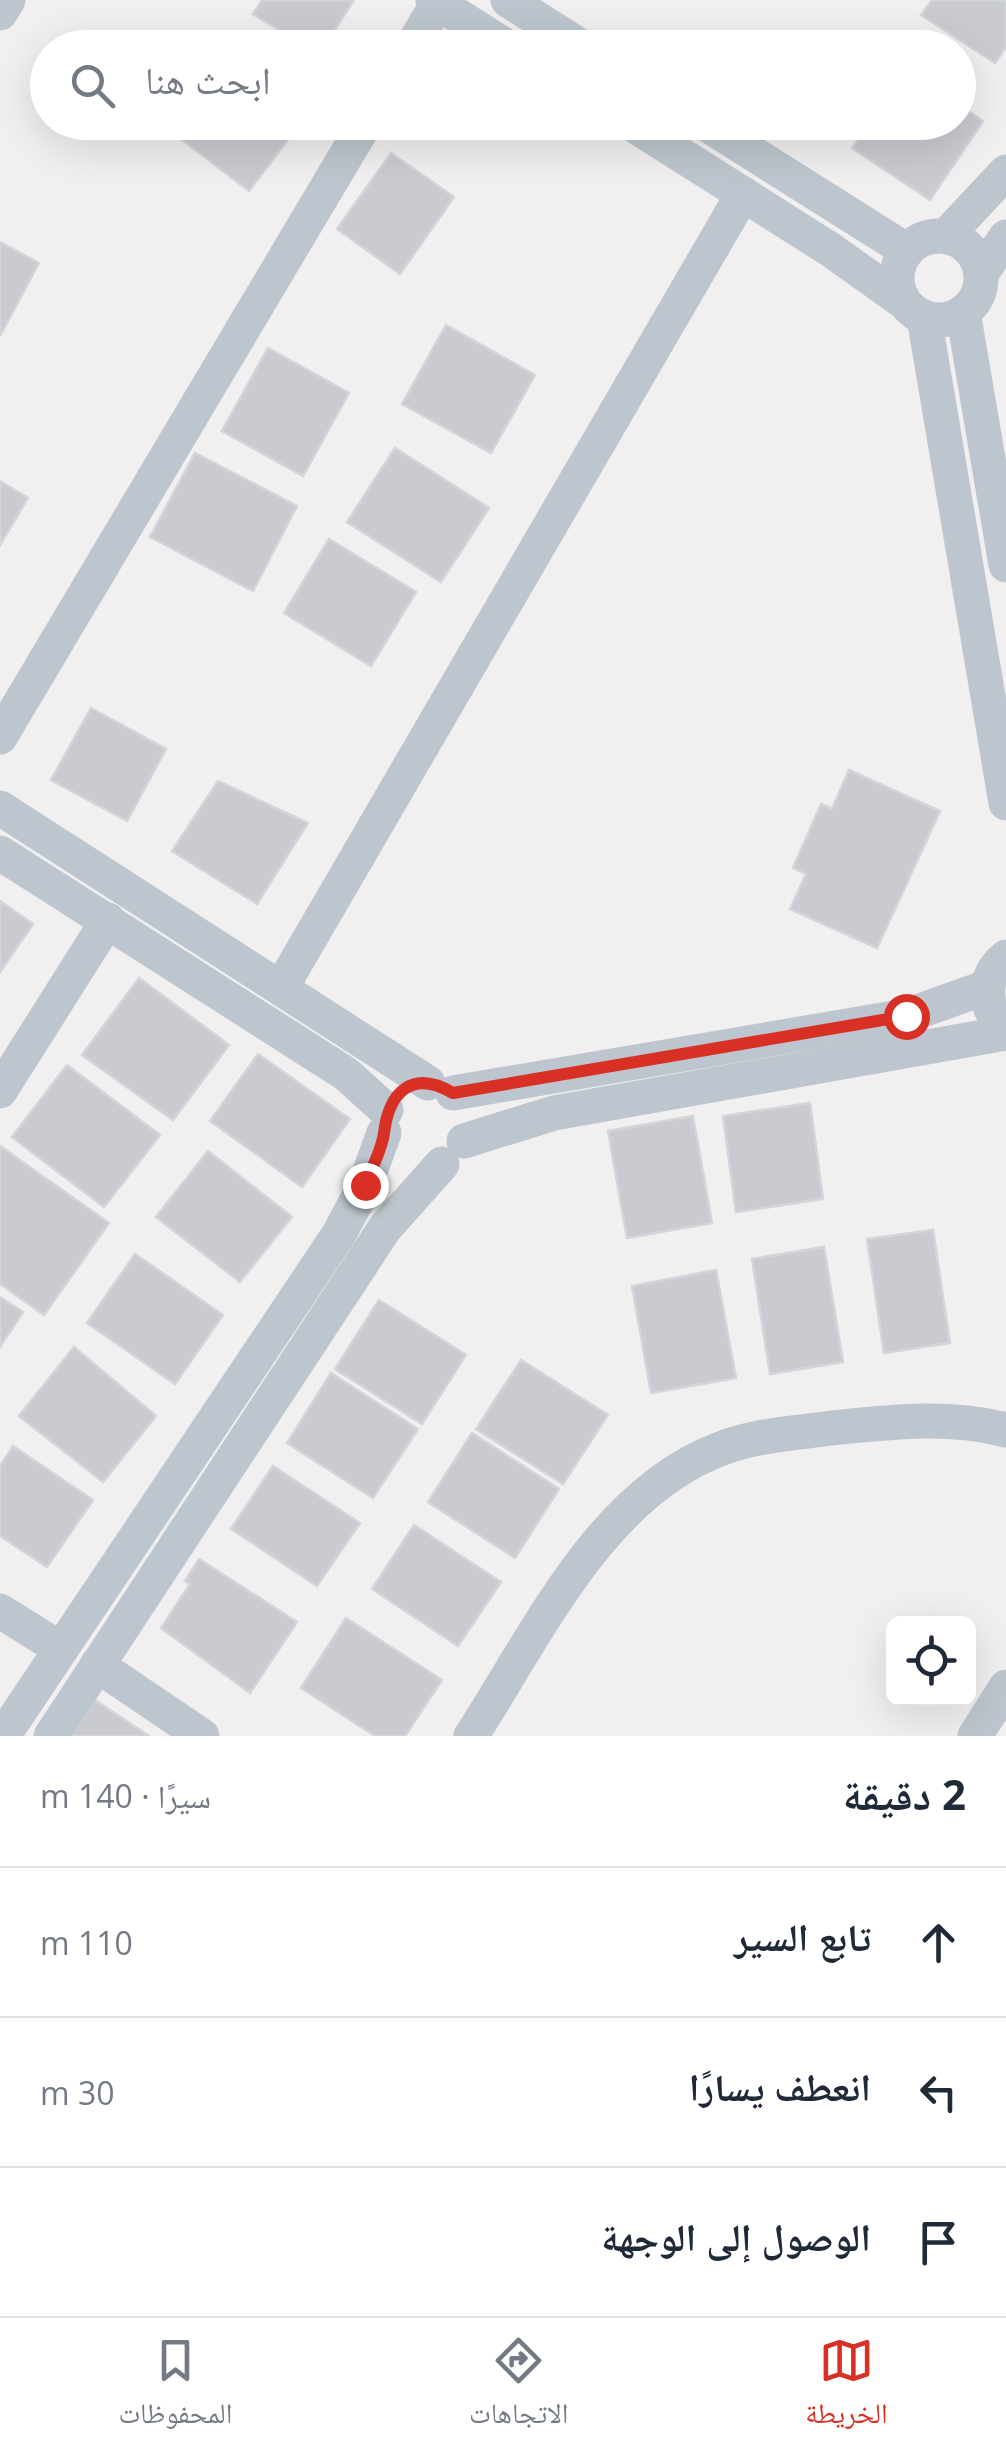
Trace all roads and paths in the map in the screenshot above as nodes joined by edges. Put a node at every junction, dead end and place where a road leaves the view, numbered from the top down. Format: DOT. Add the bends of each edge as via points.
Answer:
graph roads {
  1 [pos="8,0"];
  2 [pos="508,0"];
  3 [pos="435,2"];
  4 [pos="0,13"];
  5 [pos="420,30"];
  6 [pos="480,30"];
  7 [pos="555,30"];
  8 [pos="355,140"];
  9 [pos="658,140"];
  10 [pos="732,140"];
  11 [pos="1006,172"];
  12 [pos="743,194"];
  13 [pos="946,236"];
  14 [pos="1006,237"];
  15 [pos="906,250"];
  16 [pos="982,274"];
  17 [pos="914,310"];
  18 [pos="963,312"];
  19 [pos="1006,566"];
  20 [pos="998,706"];
  21 [pos="0,736"];
  22 [pos="1006,802"];
  23 [pos="0,808"];
  24 [pos="0,853"];
  25 [pos="108,920"];
  26 [pos="1006,956"];
  27 [pos="987,987"];
  28 [pos="281,988"];
  29 [pos="1006,1030"];
  30 [pos="440,1088"];
  31 [pos="0,1091"];
  32 [pos="385,1122"];
  33 [pos="453,1152"];
  34 [pos="1006,1430"];
  35 [pos="0,1611"];
  36 [pos="69,1638"];
  37 [pos="103,1657"];
  38 [pos="1006,1688"];
  39 [pos="4,1736"];
  40 [pos="51,1736"];
  41 [pos="202,1736"];
  42 [pos="470,1736"];
  43 [pos="975,1736"];
  1 -- 4 [label="street"];
  2 -- 7 [label="street"];
  3 -- 5 [label="street"];
  3 -- 6 [label="street"];
  8 -- 21 [label="street"];
  9 -- 12 [label="street"];
  10 -- 15 [label="street"];
  11 -- 13 [label="street"];
  12 -- 17 [label="street"];
  12 -- 28 [label="street"];
  13 -- 15 [label="street" via="924,238"];
  13 -- 16 [label="street" via="966,245"];
  14 -- 16 [label="street"];
  15 -- 17 [label="street" via="897,270"];
  16 -- 18 [label="street" via="977,296"];
  17 -- 18 [label="street" via="942,320"];
  17 -- 20 [label="street"];
  18 -- 19 [label="street"];
  20 -- 22 [label="street"];
  23 -- 28 [label="street"];
  24 -- 25 [label="street"];
  25 -- 31 [label="street"];
  25 -- 32 [label="street" via="346,1074"];
  26 -- 27 [label="street"];
  27 -- 29 [label="street" via="993,1014"];
  27 -- 30 [label="street" via="906,1016"];
  28 -- 30 [label="street"];
  29 -- 33 [label="street" via="554,1113"];
  30 -- 32 [label="street" via="402,1090"];
  30 -- 33 [label="street" via="466,1115"];
  32 -- 33 [label="street" via="396,1155 406,1162 417,1166"];
  32 -- 36 [label="street" via="365,1185 339,1234"];
  33 -- 37 [label="street" via="377,1240"];
  34 -- 42 [label="street" via="941,1420 880,1423 767,1436 680,1466 609,1524"];
  35 -- 36 [label="street"];
  36 -- 37 [label="street"];
  36 -- 39 [label="street"];
  37 -- 40 [label="street"];
  37 -- 41 [label="street"];
  38 -- 43 [label="street"];
}
